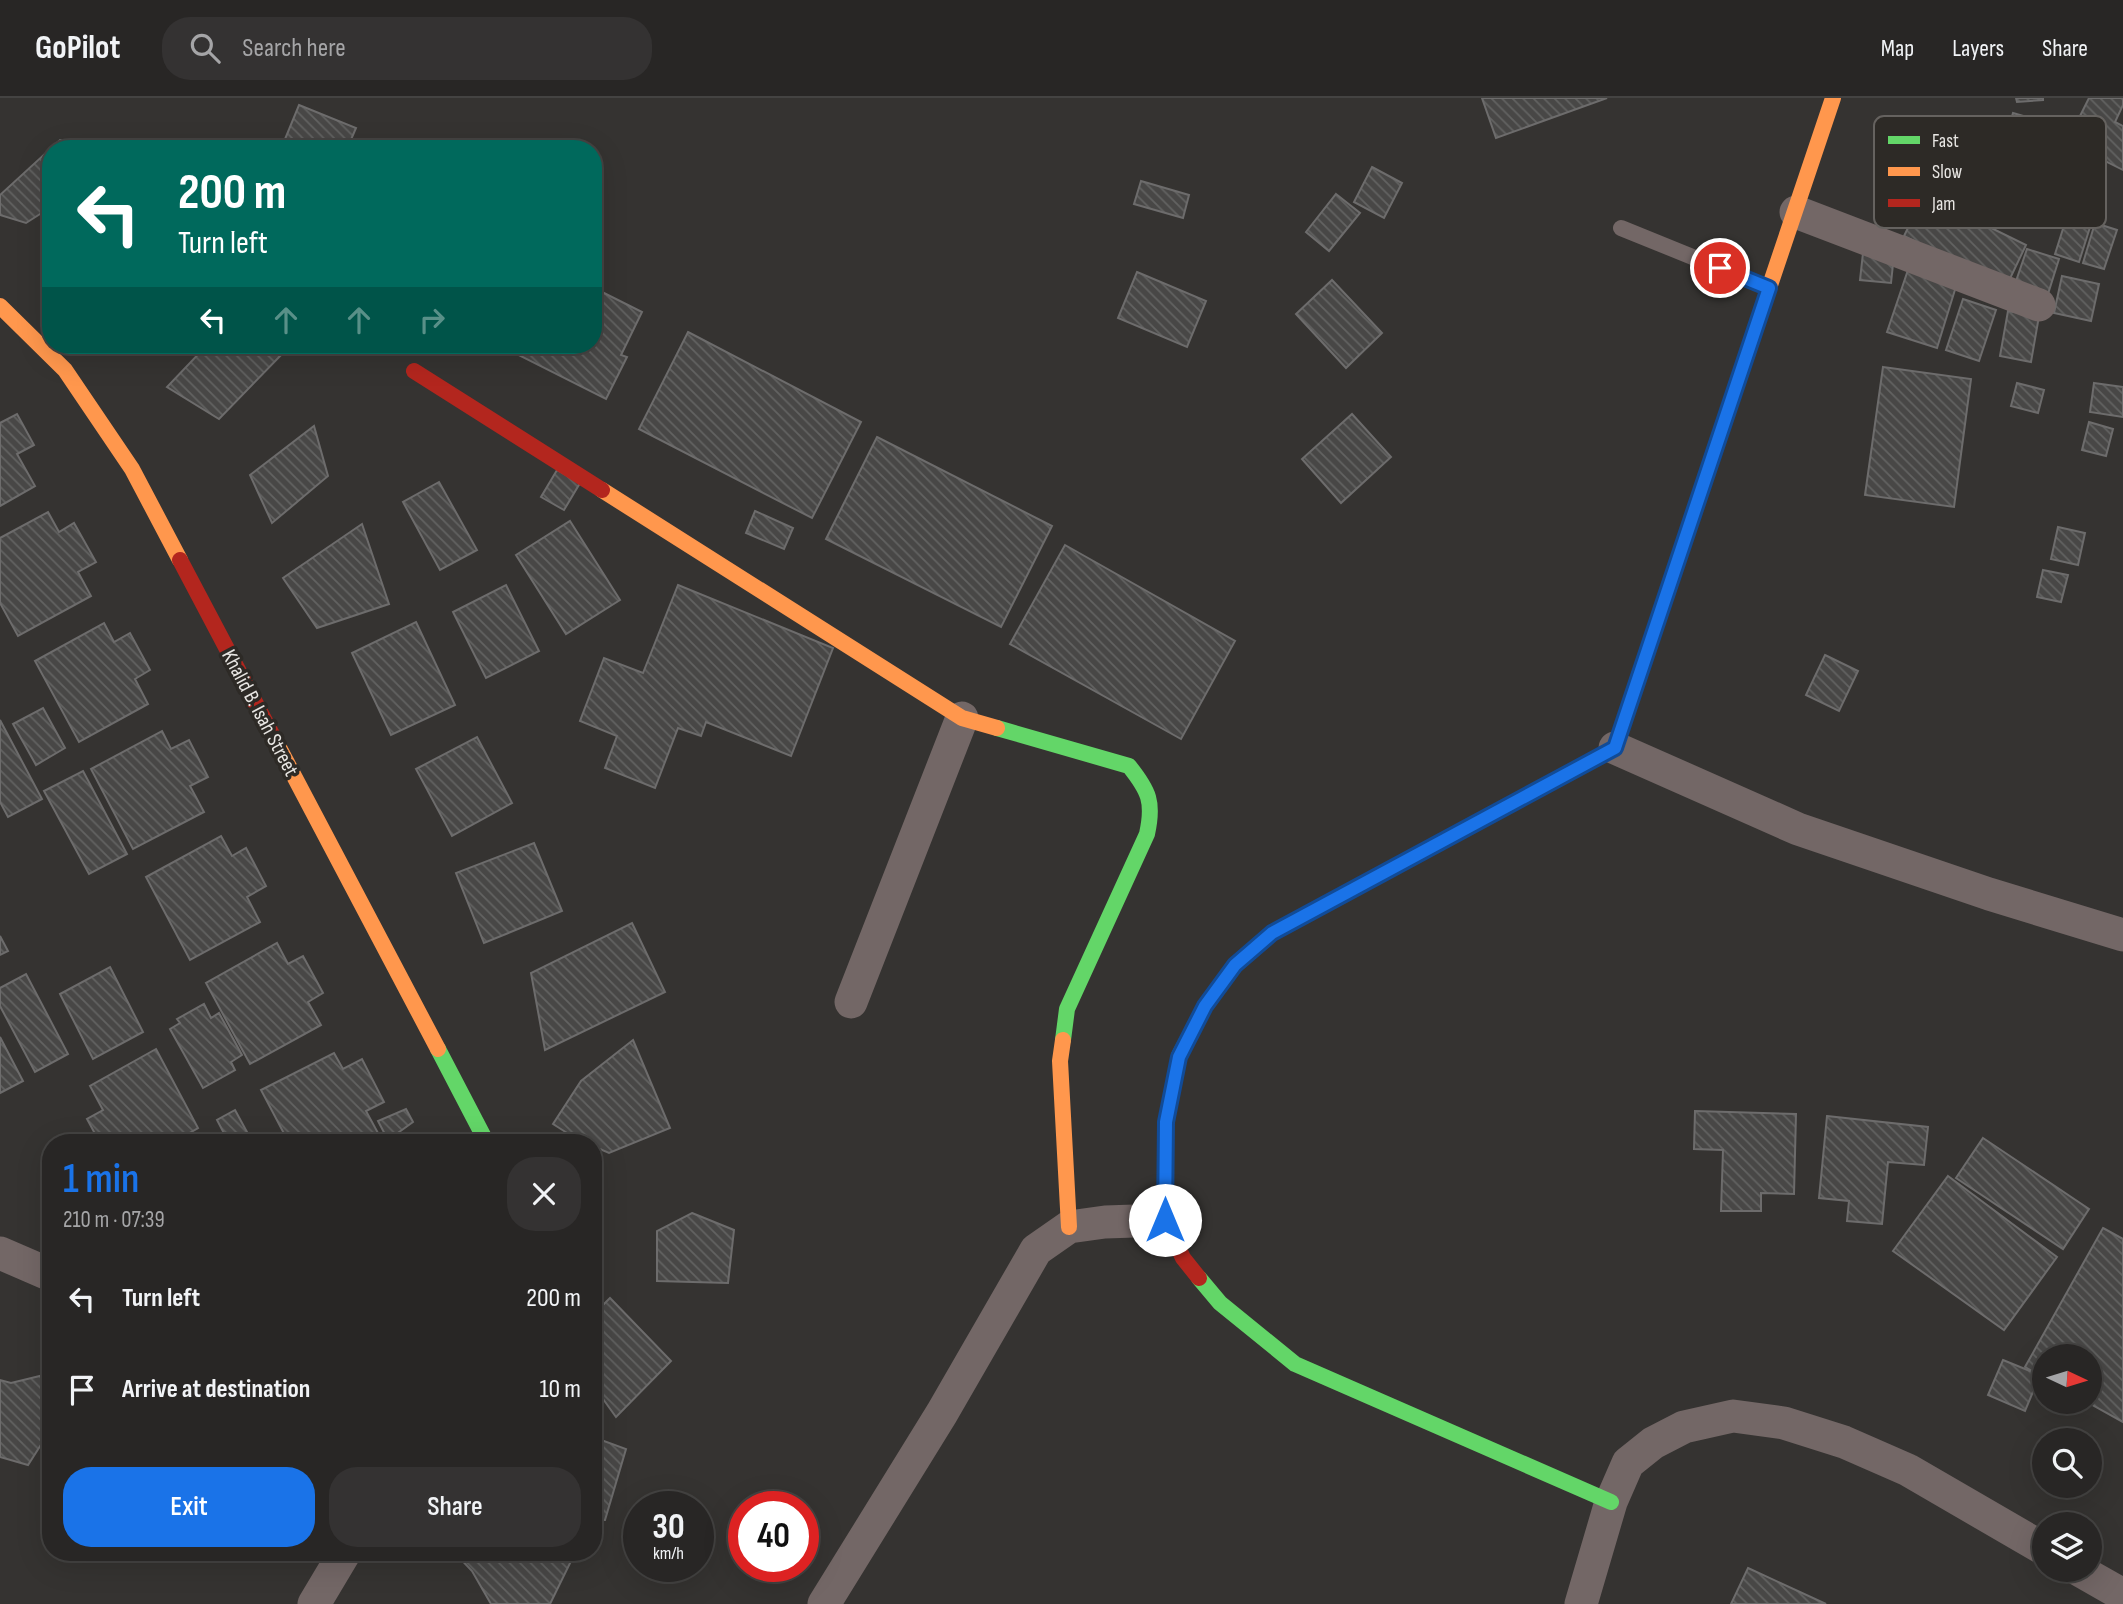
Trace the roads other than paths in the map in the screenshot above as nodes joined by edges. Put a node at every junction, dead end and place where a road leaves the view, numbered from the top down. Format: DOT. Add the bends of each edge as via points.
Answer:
graph roads {
  1 [pos="1833,98"];
  2 [pos="1796,212"];
  3 [pos="1621,228"];
  4 [pos="1769,288"];
  5 [pos="0,306"];
  6 [pos="2039,306"];
  7 [pos="42,347"];
  8 [pos="49,354"];
  9 [pos="414,370"];
  10 [pos="962,718"];
  11 [pos="1615,748"];
  12 [pos="2123,935"];
  13 [pos="851,1002"];
  14 [pos="482,1134"];
  15 [pos="1165,1220"];
  16 [pos="1069,1227"];
  17 [pos="0,1253"];
  18 [pos="42,1271"];
  19 [pos="1611,1502"];
  20 [pos="2032,1542"];
  21 [pos="340,1561"];
  22 [pos="2100,1582"];
  23 [pos="2123,1595"];
  24 [pos="314,1604"];
  25 [pos="824,1604"];
  26 [pos="1581,1604"];
  1 -- 2 [label="street"];
  2 -- 4 [label="street"];
  2 -- 6 [label="street"];
  3 -- 4 [label="lane"];
  4 -- 11 [label="street"];
  5 -- 7 [label="street, Khalid B. Isah Street"];
  8 -- 14 [label="street, Khalid B. Isah Street" via="65,370 132,470"];
  9 -- 10 [label="street"];
  10 -- 13 [label="street"];
  10 -- 16 [label="street" via="1129,766 1147,788 1152,809 1147,834 1067,1009 1060,1061"];
  11 -- 12 [label="street" via="1798,829"];
  11 -- 15 [label="street" via="1272,933 1235,965 1205,1006 1179,1057 1166,1122"];
  15 -- 16 [label="street"];
  15 -- 19 [label="street" via="1183,1258 1220,1303 1295,1364"];
  16 -- 25 [label="street" via="1036,1250"];
  17 -- 18 [label="street"];
  19 -- 20 [label="street" via="1629,1463 1653,1443 1684,1427 1733,1416 1784,1423 1844,1443 1908,1470"];
  19 -- 26 [label="street"];
  21 -- 24 [label="street"];
  22 -- 23 [label="street"];
}
